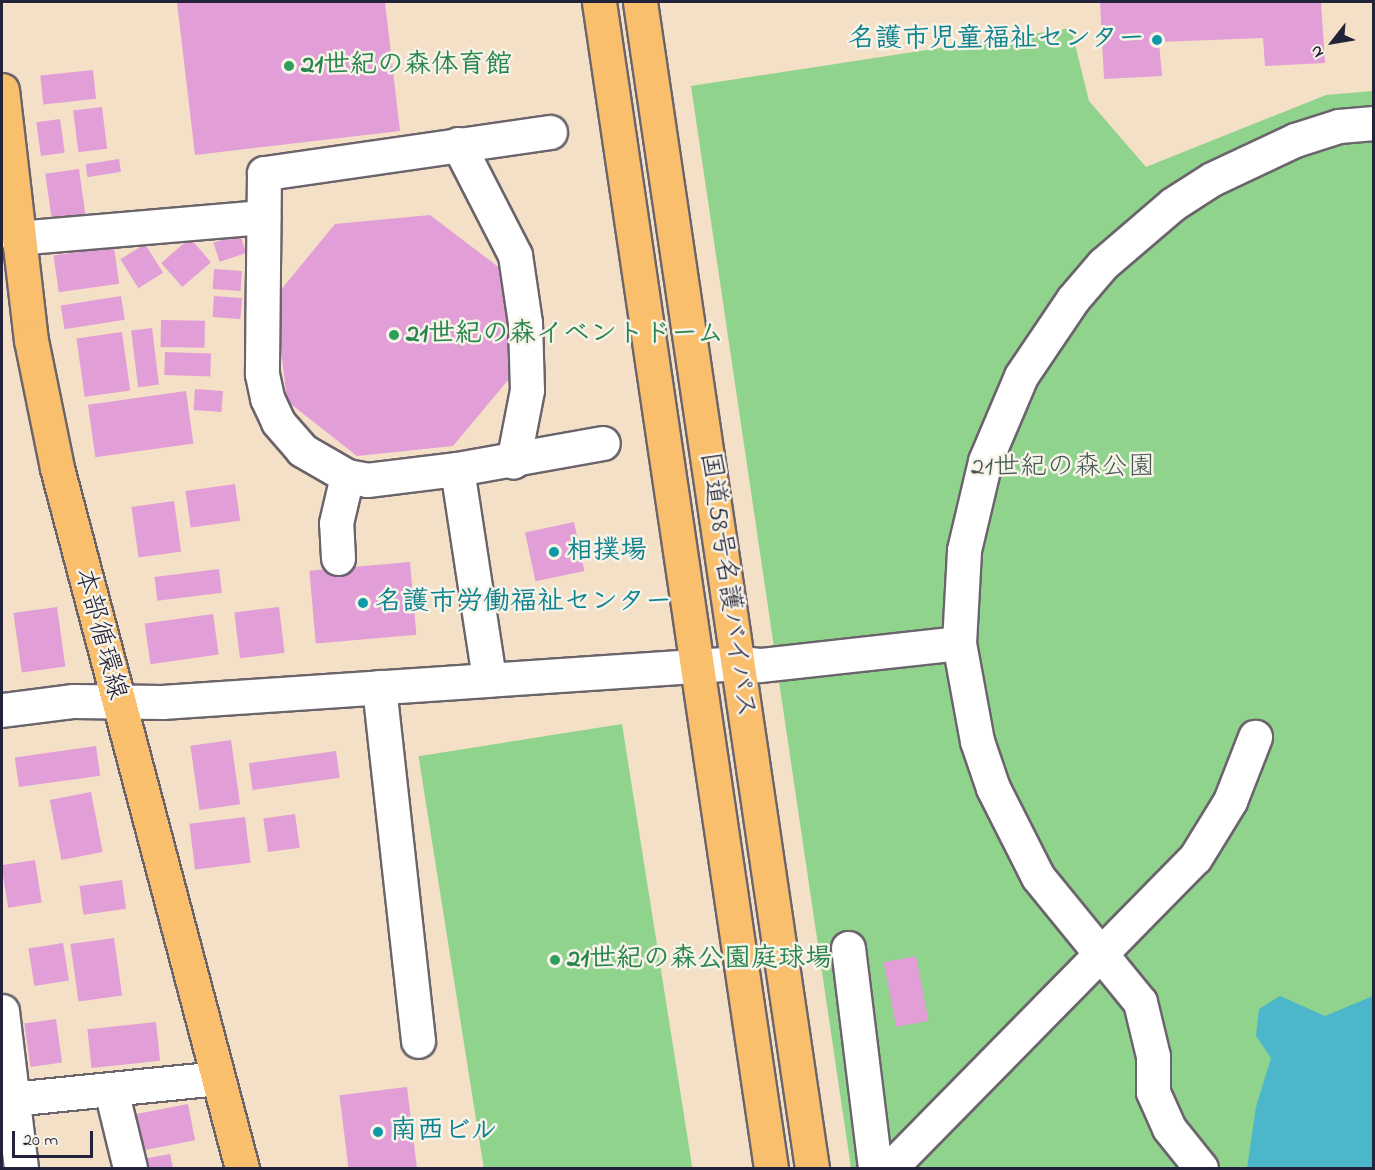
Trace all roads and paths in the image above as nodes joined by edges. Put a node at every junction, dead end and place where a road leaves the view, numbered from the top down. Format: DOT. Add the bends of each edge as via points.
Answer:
graph roads {
  1 [pos="599,2"];
  2 [pos="640,2"];
  3 [pos="2,90"];
  4 [pos="1374,123"];
  5 [pos="550,132"];
  6 [pos="458,144"];
  7 [pos="6,173"];
  8 [pos="263,217"];
  9 [pos="17,238"];
  10 [pos="603,443"];
  11 [pos="513,462"];
  12 [pos="457,469"];
  13 [pos="346,476"];
  14 [pos="338,558"];
  15 [pos="959,643"];
  16 [pos="739,663"];
  17 [pos="698,666"];
  18 [pos="489,678"];
  19 [pos="379,687"];
  20 [pos="119,702"];
  21 [pos="2,710"];
  22 [pos="1254,738"];
  23 [pos="848,948"];
  24 [pos="1101,955"];
  25 [pos="2,1011"];
  26 [pos="418,1041"];
  27 [pos="218,1078"];
  28 [pos="111,1090"];
  29 [pos="7,1099"];
  30 [pos="21,1168"];
  31 [pos="130,1168"];
  32 [pos="242,1168"];
  33 [pos="771,1168"];
  34 [pos="812,1168"];
  35 [pos="875,1168"];
  36 [pos="890,1168"];
  37 [pos="1201,1168"];
  1 -- 17 [label="main road, 国道58号名護バイパス"];
  2 -- 16 [label="main road, 国道58号名護バイパス"];
  3 -- 7 [label="main road, 本部循環線"];
  4 -- 15 [label="street" via="1339,126 1295,140 1212,179 1136,233 1072,299 1021,376 985,460 964,550"];
  5 -- 6 [label="street"];
  6 -- 8 [label="street" via="264,173"];
  6 -- 11 [label="street" via="515,255 525,323 527,390"];
  7 -- 9 [label="main road, 本部循環線"];
  8 -- 9 [label="street"];
  8 -- 13 [label="street" via="262,375 267,398 278,422 302,450"];
  9 -- 20 [label="main road, 本部循環線" via="31,340 57,468"];
  10 -- 11 [label="street"];
  11 -- 12 [label="street"];
  12 -- 13 [label="street" via="367,480"];
  12 -- 18 [label="street"];
  13 -- 14 [label="street" via="336,523"];
  15 -- 16 [label="street" via="760,665"];
  15 -- 24 [label="street" via="977,741 1013,834 1038,877"];
  16 -- 17 [label="street"];
  16 -- 34 [label="main road, 国道58号名護バイパス"];
  17 -- 18 [label="street"];
  17 -- 33 [label="main road, 国道58号名護バイパス"];
  18 -- 19 [label="street"];
  19 -- 20 [label="street"];
  19 -- 26 [label="street"];
  20 -- 21 [label="street" via="73,701"];
  20 -- 27 [label="main road, 本部循環線"];
  22 -- 24 [label="street" via="1230,801 1195,858"];
  23 -- 35 [label="street"];
  24 -- 36 [label="street"];
  24 -- 37 [label="street" via="1140,1002 1154,1056 1153,1092 1169,1128"];
  25 -- 29 [label="street"];
  27 -- 28 [label="street"];
  27 -- 32 [label="main road, 本部循環線"];
  28 -- 29 [label="street"];
  28 -- 31 [label="street"];
  29 -- 30 [label="street"];
}
